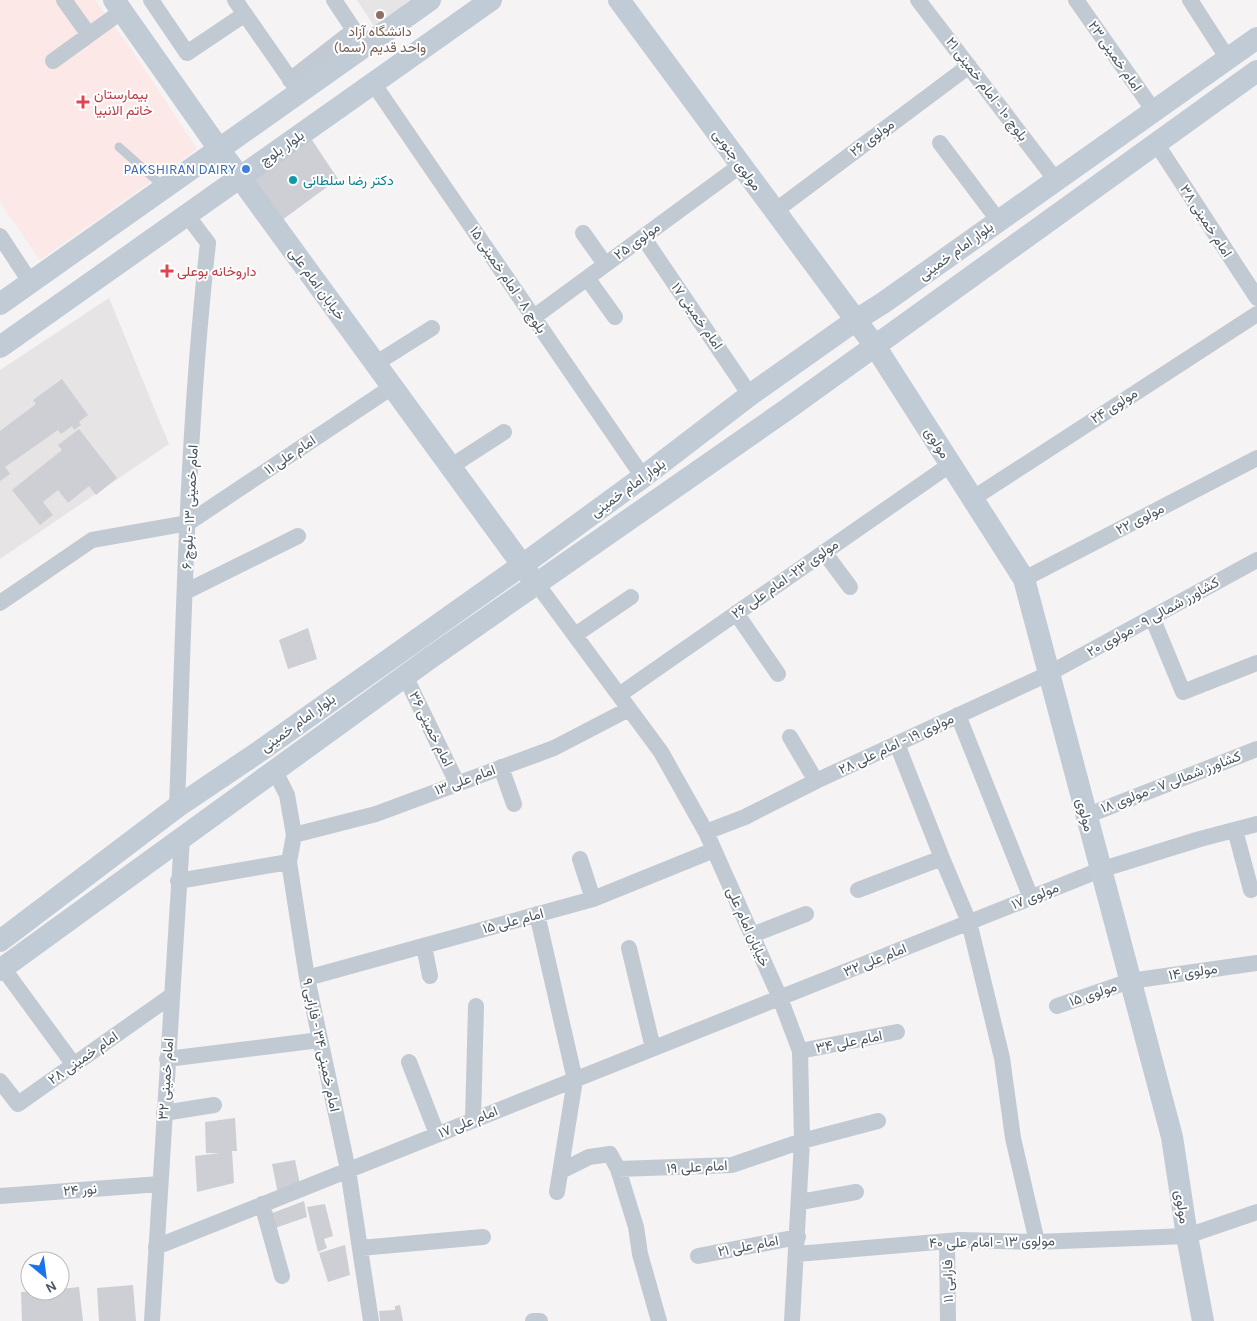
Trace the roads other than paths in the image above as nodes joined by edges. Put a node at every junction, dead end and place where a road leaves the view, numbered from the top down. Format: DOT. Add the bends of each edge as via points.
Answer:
graph roads {
  1 [pos="64,0"];
  2 [pos="151,0"];
  3 [pos="235,0"];
  4 [pos="334,0"];
  5 [pos="430,0"];
  6 [pos="491,0"];
  7 [pos="619,0"];
  8 [pos="918,0"];
  9 [pos="1076,0"];
  10 [pos="1190,0"];
  11 [pos="118,5"];
  12 [pos="245,14"];
  13 [pos="88,35"];
  14 [pos="1257,38"];
  15 [pos="1228,59"];
  16 [pos="53,61"];
  17 [pos="969,66"];
  18 [pos="1257,70"];
  19 [pos="373,83"];
  20 [pos="295,86"];
  21 [pos="1154,111"];
  22 [pos="940,143"];
  23 [pos="1156,143"];
  24 [pos="119,147"];
  25 [pos="219,149"];
  26 [pos="741,165"];
  27 [pos="240,178"];
  28 [pos="1055,179"];
  29 [pos="165,188"];
  30 [pos="775,211"];
  31 [pos="187,215"];
  32 [pos="998,220"];
  33 [pos="583,233"];
  34 [pos="0,236"];
  35 [pos="643,237"];
  36 [pos="605,264"];
  37 [pos="588,278"];
  38 [pos="31,283"];
  39 [pos="1257,298"];
  40 [pos="0,304"];
  41 [pos="1257,314"];
  42 [pos="615,316"];
  43 [pos="534,317"];
  44 [pos="856,320"];
  45 [pos="432,328"];
  46 [pos="875,346"];
  47 [pos="0,347"];
  48 [pos="375,364"];
  49 [pos="392,387"];
  50 [pos="750,395"];
  51 [pos="504,432"];
  52 [pos="1257,458"];
  53 [pos="951,464"];
  54 [pos="450,467"];
  55 [pos="644,477"];
  56 [pos="972,499"];
  57 [pos="188,523"];
  58 [pos="298,536"];
  59 [pos="824,552"];
  60 [pos="1257,560"];
  61 [pos="521,566"];
  62 [pos="1024,579"];
  63 [pos="537,584"];
  64 [pos="850,587"];
  65 [pos="185,592"];
  66 [pos="631,597"];
  67 [pos="0,603"];
  68 [pos="736,613"];
  69 [pos="1152,618"];
  70 [pos="575,635"];
  71 [pos="1257,663"];
  72 [pos="778,674"];
  73 [pos="1048,674"];
  74 [pos="405,676"];
  75 [pos="619,695"];
  76 [pos="629,709"];
  77 [pos="958,715"];
  78 [pos="790,737"];
  79 [pos="897,744"];
  80 [pos="1257,749"];
  81 [pos="502,767"];
  82 [pos="274,771"];
  83 [pos="816,781"];
  84 [pos="458,783"];
  85 [pos="514,804"];
  86 [pos="177,807"];
  87 [pos="1086,816"];
  88 [pos="1257,824"];
  89 [pos="1234,830"];
  90 [pos="706,832"];
  91 [pos="294,835"];
  92 [pos="182,838"];
  93 [pos="714,850"];
  94 [pos="942,858"];
  95 [pos="580,859"];
  96 [pos="289,862"];
  97 [pos="1100,870"];
  98 [pos="178,881"];
  99 [pos="858,890"];
  100 [pos="1251,890"];
  101 [pos="1031,898"];
  102 [pos="593,899"];
  103 [pos="537,914"];
  104 [pos="806,914"];
  105 [pos="969,922"];
  106 [pos="752,935"];
  107 [pos="0,941"];
  108 [pos="424,946"];
  109 [pos="629,948"];
  110 [pos="1256,968"];
  111 [pos="2,969"];
  112 [pos="430,976"];
  113 [pos="307,978"];
  114 [pos="1130,981"];
  115 [pos="171,996"];
  116 [pos="780,998"];
  117 [pos="476,1006"];
  118 [pos="1056,1006"];
  119 [pos="897,1032"];
  120 [pos="320,1040"];
  121 [pos="653,1048"];
  122 [pos="800,1052"];
  123 [pos="167,1059"];
  124 [pos="410,1062"];
  125 [pos="74,1065"];
  126 [pos="574,1080"];
  127 [pos="0,1081"];
  128 [pos="214,1105"];
  129 [pos="164,1113"];
  130 [pos="473,1120"];
  131 [pos="878,1122"];
  132 [pos="437,1134"];
  133 [pos="802,1141"];
  134 [pos="618,1169"];
  135 [pos="348,1170"];
  136 [pos="561,1171"];
  137 [pos="160,1184"];
  138 [pos="557,1192"];
  139 [pos="856,1192"];
  140 [pos="0,1196"];
  141 [pos="800,1202"];
  142 [pos="262,1204"];
  143 [pos="1257,1212"];
  144 [pos="798,1236"];
  145 [pos="1187,1236"];
  146 [pos="483,1237"];
  147 [pos="947,1241"];
  148 [pos="1037,1242"];
  149 [pos="156,1246"];
  150 [pos="360,1248"];
  151 [pos="797,1254"];
  152 [pos="698,1256"];
  153 [pos="282,1276"];
  154 [pos="152,1321"];
  155 [pos="371,1321"];
  156 [pos="533,1321"];
  157 [pos="540,1321"];
  158 [pos="659,1321"];
  159 [pos="792,1321"];
  160 [pos="948,1321"];
  161 [pos="1203,1321"];
  1 -- 13 [label="street"];
  2 -- 12 [label="street" via="188,53"];
  3 -- 12 [label="street"];
  4 -- 20 [label="street" via="354,30"];
  5 -- 20 [label="main road"];
  6 -- 19 [label="main road, بلوار بلوچ"];
  7 -- 26 [label="main road, مولوی جنوبی"];
  8 -- 17 [label="street, بلوچ ۱۰ - امام خمینی ۲۱"];
  9 -- 21 [label="street, امام خمینی ۲۳"];
  10 -- 15 [label="street"];
  11 -- 13 [label="street"];
  11 -- 25 [label="main road, خیابان امام علی"];
  12 -- 20 [label="street"];
  13 -- 16 [label="street"];
  14 -- 15 [label="main road, بلوار امام خمینی"];
  15 -- 21 [label="main road, بلوار امام خمینی"];
  17 -- 28 [label="street, بلوچ ۱۰ - امام خمینی ۲۱"];
  17 -- 30 [label="street, مولوی ۲۶"];
  18 -- 23 [label="main road, بلوار امام خمینی"];
  19 -- 27 [label="main road, بلوار بلوچ"];
  19 -- 43 [label="street, بلوچ ۸ - امام خمینی ۱۵"];
  20 -- 25 [label="main road"];
  21 -- 28 [label="main road, بلوار امام خمینی"];
  22 -- 32 [label="street"];
  23 -- 39 [label="street, امام خمینی ۳۸"];
  23 -- 46 [label="main road, بلوار امام خمینی"];
  24 -- 29 [label="lane"];
  25 -- 27 [label="main road, خیابان امام علی"];
  25 -- 29 [label="main road"];
  26 -- 30 [label="main road, مولوی جنوبی"];
  26 -- 35 [label="street, مولوی ۲۵"];
  27 -- 31 [label="main road, بلوار بلوچ"];
  27 -- 48 [label="main road, خیابان امام علی"];
  28 -- 32 [label="main road, بلوار امام خمینی"];
  29 -- 38 [label="main road"];
  30 -- 44 [label="main road, مولوی جنوبی"];
  31 -- 47 [label="main road, بلوار بلوچ"];
  31 -- 57 [label="street, امام خمینی ۱۳ - بلوچ ۶" via="208,243"];
  32 -- 44 [label="main road, بلوار امام خمینی"];
  33 -- 36 [label="street"];
  34 -- 38 [label="street"];
  35 -- 36 [label="street, مولوی ۲۵"];
  35 -- 50 [label="street, امام خمینی ۱۷"];
  36 -- 37 [label="street, مولوی ۲۵"];
  37 -- 42 [label="street"];
  37 -- 43 [label="street, مولوی ۲۵"];
  38 -- 40 [label="main road"];
  41 -- 56 [label="street, مولوی ۲۴"];
  43 -- 55 [label="street, بلوچ ۸ - امام خمینی ۱۵"];
  44 -- 46 [label="main road, مولوی"];
  44 -- 50 [label="main road, بلوار امام خمینی"];
  45 -- 48 [label="street"];
  46 -- 53 [label="main road, مولوی"];
  46 -- 63 [label="main road, بلوار امام خمینی"];
  48 -- 49 [label="main road, خیابان امام علی"];
  49 -- 54 [label="main road, خیابان امام علی"];
  49 -- 57 [label="street, امام علی ۱۱"];
  50 -- 55 [label="main road, بلوار امام خمینی"];
  51 -- 54 [label="street"];
  52 -- 62 [label="street, مولوی ۲۲"];
  53 -- 56 [label="main road, مولوی"];
  53 -- 59 [label="street, مولوی ۲۳- امام علی ۲۶"];
  54 -- 61 [label="main road, خیابان امام علی"];
  55 -- 61 [label="main road, بلوار امام خمینی"];
  56 -- 62 [label="main road, مولوی"];
  57 -- 65 [label="street, امام خمینی ۱۳ - بلوچ ۶"];
  57 -- 67 [label="street" via="92,540"];
  58 -- 65 [label="street"];
  59 -- 64 [label="street"];
  59 -- 68 [label="street, مولوی ۲۳- امام علی ۲۶"];
  60 -- 69 [label="street, کشاورز شمالی ۹ - مولوی ۲۰"];
  61 -- 63 [label="main road, خیابان امام علی"];
  61 -- 86 [label="main road, بلوار امام خمینی"];
  62 -- 73 [label="main road, مولوی"];
  63 -- 70 [label="street, خیابان امام علی"];
  63 -- 74 [label="main road, بلوار امام خمینی"];
  65 -- 86 [label="street, امام خمینی ۱۳ - بلوچ ۶"];
  66 -- 70 [label="street"];
  68 -- 72 [label="street"];
  68 -- 75 [label="street, مولوی ۲۳- امام علی ۲۶"];
  69 -- 71 [label="street" via="1183,692"];
  69 -- 73 [label="street, کشاورز شمالی ۹ - مولوی ۲۰"];
  70 -- 75 [label="street, خیابان امام علی"];
  73 -- 77 [label="street, مولوی ۱۹ - امام علی ۲۸"];
  73 -- 87 [label="main road, مولوی"];
  74 -- 82 [label="main road, بلوار امام خمینی"];
  74 -- 84 [label="street, امام خمینی ۳۶"];
  75 -- 76 [label="street, خیابان امام علی"];
  76 -- 81 [label="street, امام علی ۱۳" via="554,748"];
  76 -- 90 [label="street, خیابان امام علی" via="661,752"];
  77 -- 79 [label="street, مولوی ۱۹ - امام علی ۲۸"];
  77 -- 101 [label="street"];
  78 -- 83 [label="street"];
  79 -- 83 [label="street, مولوی ۱۹ - امام علی ۲۸"];
  79 -- 94 [label="street"];
  80 -- 87 [label="street, کشاورز شمالی ۷ - مولوی ۱۸"];
  81 -- 84 [label="street, امام علی ۱۳"];
  81 -- 85 [label="street"];
  82 -- 91 [label="street, امام خمینی ۳۴ - فارابی ۹" via="287,795"];
  82 -- 92 [label="main road, بلوار امام خمینی"];
  83 -- 90 [label="street, مولوی ۱۹ - امام علی ۲۸" via="744,818"];
  84 -- 91 [label="street, امام علی ۱۳" via="376,814"];
  86 -- 107 [label="main road, بلوار امام خمینی"];
  87 -- 97 [label="main road, مولوی"];
  88 -- 89 [label="street, مولوی ۱۷"];
  89 -- 97 [label="street, مولوی ۱۷"];
  89 -- 100 [label="street"];
  90 -- 93 [label="street, خیابان امام علی"];
  91 -- 96 [label="street, امام خمینی ۳۴ - فارابی ۹"];
  92 -- 98 [label="street, امام خمینی ۳۲"];
  92 -- 111 [label="main road, بلوار امام خمینی"];
  93 -- 102 [label="street, امام علی ۱۵"];
  93 -- 106 [label="street, خیابان امام علی"];
  94 -- 99 [label="street"];
  94 -- 105 [label="street"];
  95 -- 102 [label="street"];
  96 -- 98 [label="street"];
  96 -- 113 [label="street, امام خمینی ۳۴ - فارابی ۹"];
  97 -- 101 [label="street, مولوی ۱۷"];
  97 -- 114 [label="main road, مولوی"];
  98 -- 115 [label="street, امام خمینی ۳۲"];
  101 -- 105 [label="street, مولوی ۱۷"];
  102 -- 103 [label="street, امام علی ۱۵"];
  103 -- 108 [label="street, امام علی ۱۵"];
  103 -- 126 [label="street"];
  104 -- 106 [label="street"];
  105 -- 116 [label="street, امام علی ۳۲"];
  105 -- 148 [label="street" via="1002,1058 1013,1138"];
  106 -- 116 [label="street, خیابان امام علی"];
  108 -- 112 [label="street"];
  108 -- 113 [label="street, امام علی ۱۵"];
  109 -- 121 [label="street"];
  110 -- 114 [label="street, مولوی ۱۴"];
  111 -- 125 [label="street"];
  113 -- 120 [label="street, امام خمینی ۳۴ - فارابی ۹"];
  114 -- 118 [label="street, مولوی ۱۵"];
  114 -- 145 [label="main road, مولوی" via="1172,1137"];
  115 -- 123 [label="street, امام خمینی ۳۲"];
  115 -- 125 [label="street, امام خمینی ۲۸"];
  116 -- 121 [label="street, امام علی ۱۷"];
  116 -- 122 [label="street, خیابان امام علی"];
  117 -- 130 [label="street"];
  119 -- 122 [label="street, امام علی ۳۴"];
  120 -- 123 [label="street"];
  120 -- 135 [label="street, امام خمینی ۳۴ - فارابی ۹"];
  121 -- 126 [label="street, امام علی ۱۷"];
  122 -- 133 [label="street, خیابان امام علی"];
  123 -- 129 [label="street, امام خمینی ۳۲"];
  124 -- 132 [label="street"];
  125 -- 127 [label="street, امام خمینی ۲۸" via="18,1104"];
  126 -- 130 [label="street, امام علی ۱۷"];
  126 -- 136 [label="street"];
  128 -- 129 [label="street"];
  129 -- 137 [label="street, امام خمینی ۳۲"];
  130 -- 132 [label="street, امام علی ۱۷"];
  131 -- 133 [label="street, امام علی ۱۹"];
  132 -- 135 [label="street, امام علی ۱۷"];
  133 -- 134 [label="street, امام علی ۱۹" via="732,1165"];
  133 -- 141 [label="street, خیابان امام علی"];
  134 -- 136 [label="street" via="610,1154 588,1157"];
  134 -- 158 [label="street"];
  135 -- 142 [label="street, امام علی ۱۷"];
  135 -- 150 [label="street, امام خمینی ۳۴ - فارابی ۹"];
  136 -- 138 [label="street"];
  137 -- 140 [label="street, نور ۲۴"];
  137 -- 149 [label="street, امام خمینی ۳۲"];
  139 -- 141 [label="street"];
  141 -- 144 [label="street, خیابان امام علی"];
  142 -- 149 [label="street, امام علی ۱۷"];
  142 -- 153 [label="street"];
  143 -- 145 [label="street, مولوی ۱۳ - امام علی ۴۰"];
  144 -- 151 [label="street, خیابان امام علی"];
  144 -- 152 [label="street, امام علی ۲۱"];
  145 -- 148 [label="street, مولوی ۱۳ - امام علی ۴۰"];
  145 -- 161 [label="main road, مولوی"];
  146 -- 150 [label="street"];
  147 -- 148 [label="street, مولوی ۱۳ - امام علی ۴۰"];
  147 -- 151 [label="street, مولوی ۱۳ - امام علی ۴۰"];
  147 -- 160 [label="street, فارابی ۱۱"];
  149 -- 154 [label="street, امام خمینی ۳۲"];
  150 -- 155 [label="street, امام خمینی ۳۴ - فارابی ۹"];
  151 -- 159 [label="street, خیابان امام علی"];
  156 -- 157 [label="street"];
}
